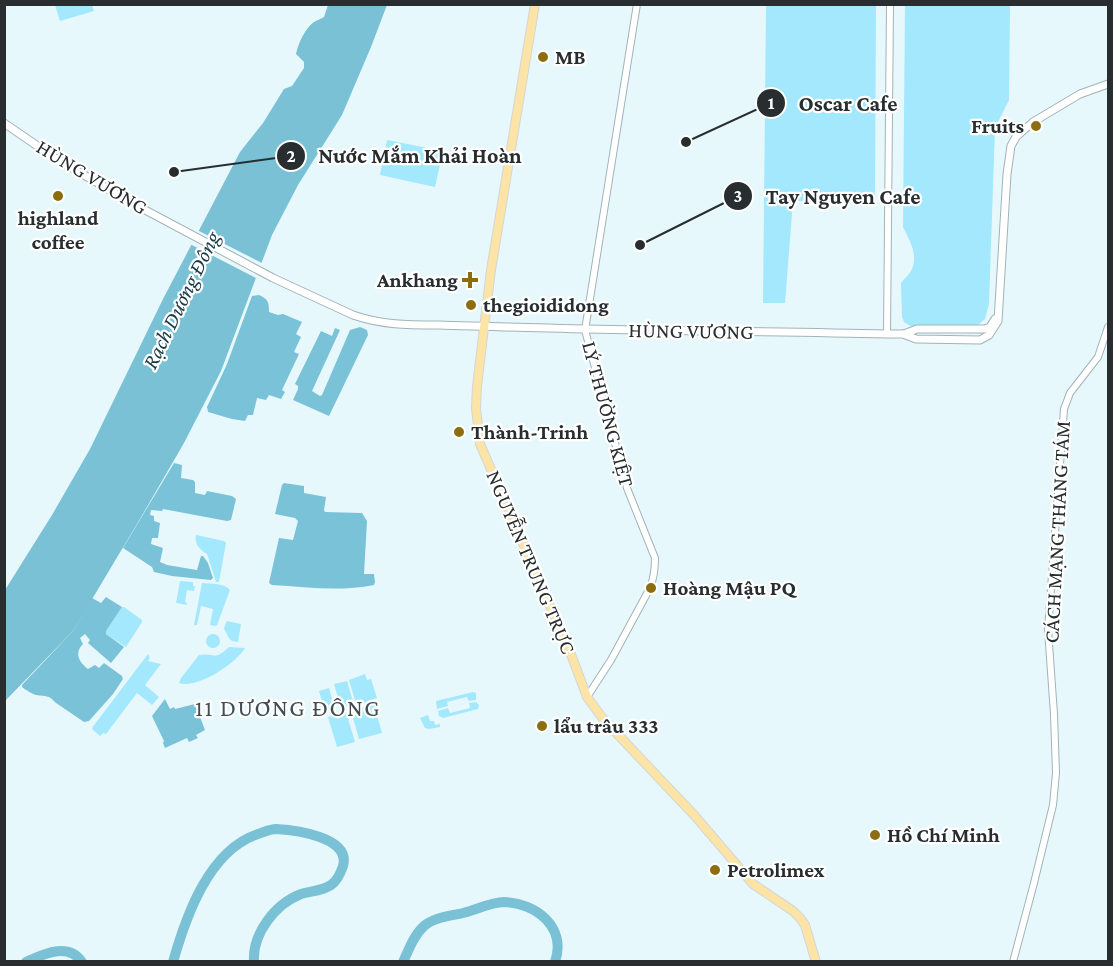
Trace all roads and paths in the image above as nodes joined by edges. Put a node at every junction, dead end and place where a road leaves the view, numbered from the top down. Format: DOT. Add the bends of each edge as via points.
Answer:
graph roads {
  1 [pos="536,4"];
  2 [pos="637,4"];
  3 [pos="890,4"];
  4 [pos="1108,84"];
  5 [pos="4,123"];
  6 [pos="484,326"];
  7 [pos="1108,327"];
  8 [pos="585,330"];
  9 [pos="887,334"];
  10 [pos="587,697"];
  11 [pos="816,962"];
  12 [pos="1013,962"];
  1 -- 6 [label="main road, NGUYỄN TRUNG TRỰC"];
  2 -- 8 [label="street, LÝ THƯỜNG KIỆT"];
  3 -- 9 [label="street"];
  4 -- 9 [label="main road, HÙNG VƯƠNG" via="1080,94 1034,122 1011,146 999,312 994,323 985,329 917,329"];
  5 -- 6 [label="main road, HÙNG VƯƠNG" via="132,204 353,315 393,325"];
  6 -- 8 [label="main road, HÙNG VƯƠNG"];
  6 -- 10 [label="main road, NGUYỄN TRUNG TRỰC" via="476,393 480,444"];
  7 -- 12 [label="street, CÁCH MẠNG THÁNG TÁM" via="1098,357 1070,393 1064,409 1048,630 1056,772 1053,805"];
  8 -- 9 [label="main road, HÙNG VƯƠNG"];
  8 -- 10 [label="street, LÝ THƯỜNG KIỆT" via="627,488 655,558 650,588"];
  10 -- 11 [label="main road, NGUYỄN TRUNG TRỰC" via="753,884 800,918"];
}
